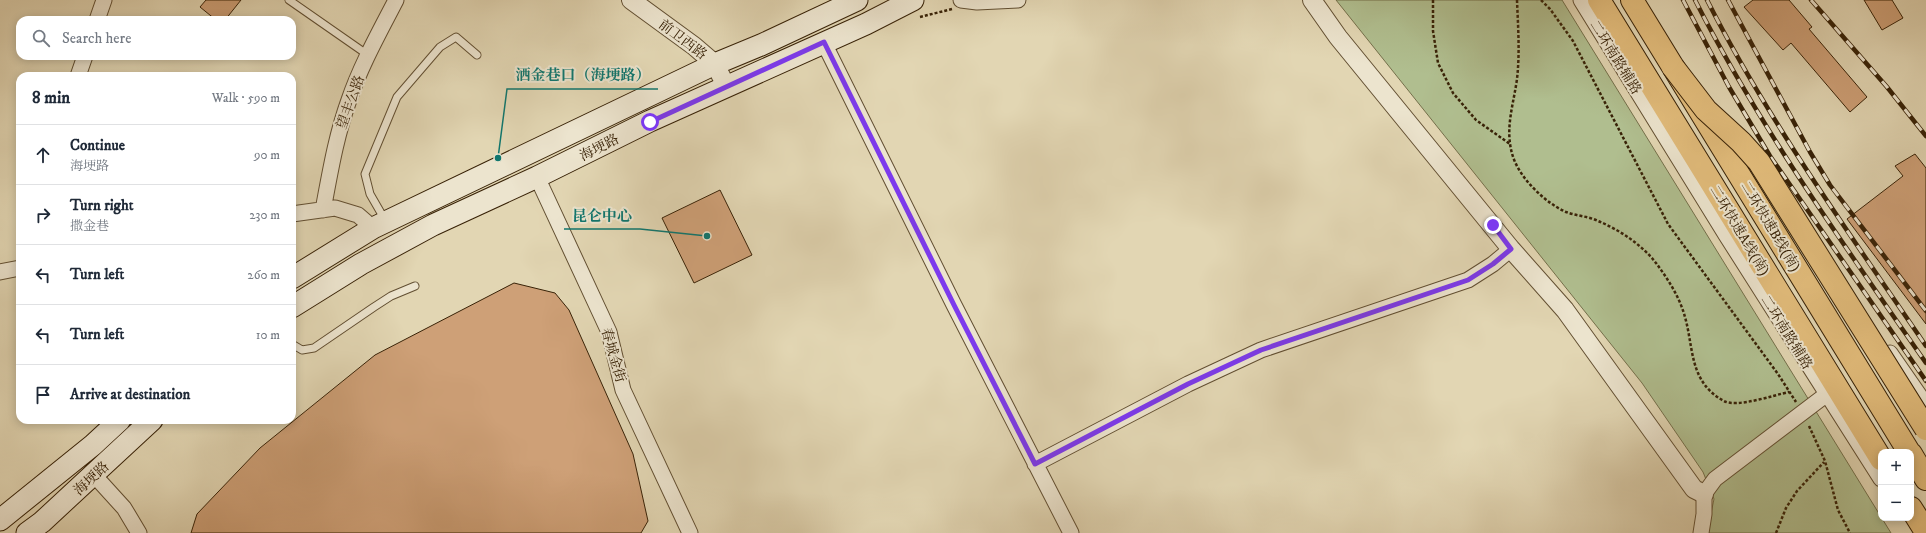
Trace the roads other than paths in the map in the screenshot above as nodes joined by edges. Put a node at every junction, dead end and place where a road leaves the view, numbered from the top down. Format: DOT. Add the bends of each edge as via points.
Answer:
graph roads {
  1 [pos="104,0"];
  2 [pos="290,0"];
  3 [pos="396,0"];
  4 [pos="631,0"];
  5 [pos="858,0"];
  6 [pos="913,0"];
  7 [pos="960,0"];
  8 [pos="1018,0"];
  9 [pos="1312,0"];
  10 [pos="1581,0"];
  11 [pos="1600,0"];
  12 [pos="1632,0"];
  13 [pos="1644,0"];
  14 [pos="98,16"];
  15 [pos="824,42"];
  16 [pos="368,55"];
  17 [pos="477,55"];
  18 [pos="84,60"];
  19 [pos="715,64"];
  20 [pos="1673,67"];
  21 [pos="79,72"];
  22 [pos="726,86"];
  23 [pos="538,178"];
  24 [pos="323,210"];
  25 [pos="296,213"];
  26 [pos="379,225"];
  27 [pos="1511,249"];
  28 [pos="16,269"];
  29 [pos="0,272"];
  30 [pos="296,276"];
  31 [pos="415,286"];
  32 [pos="296,305"];
  33 [pos="296,346"];
  34 [pos="1827,394"];
  35 [pos="1926,405"];
  36 [pos="116,424"];
  37 [pos="148,424"];
  38 [pos="1926,429"];
  39 [pos="1908,449"];
  40 [pos="1878,455"];
  41 [pos="1914,460"];
  42 [pos="1035,464"];
  43 [pos="1878,474"];
  44 [pos="94,475"];
  45 [pos="1926,479"];
  46 [pos="1704,494"];
  47 [pos="1914,513"];
  48 [pos="0,520"];
  49 [pos="1908,521"];
  50 [pos="1926,532"];
  51 [pos="27,533"];
  52 [pos="139,533"];
  53 [pos="690,533"];
  54 [pos="1071,533"];
  55 [pos="1701,533"];
  56 [pos="1915,533"];
  1 -- 14 [label="street"];
  2 -- 16 [label="lane"];
  3 -- 16 [label="street, 望丰公路"];
  4 -- 19 [label="street, 前卫西路"];
  5 -- 19 [label="main road, 海埂路"];
  6 -- 15 [label="main road, 海埂路"];
  7 -- 8 [label="street"];
  9 -- 27 [label="street" via="1338,37"];
  10 -- 34 [label="street, 二环南路辅路"];
  11 -- 40 [label="highway, 二环快速A线(南)"];
  12 -- 20 [label="highway, 二环快速B线(南)"];
  13 -- 35 [label="street" via="1704,98 1811,240"];
  15 -- 22 [label="main road, 海埂路"];
  15 -- 42 [label="street"];
  16 -- 24 [label="street, 望丰公路" via="349,99 338,135"];
  17 -- 26 [label="lane" via="456,37 440,47 397,97 366,174"];
  18 -- 21 [label="street"];
  19 -- 22 [label="street, 前卫西路"];
  19 -- 26 [label="main road, 海埂路"];
  20 -- 38 [label="highway, bridge" via="1701,105 1759,162"];
  20 -- 39 [label="highway, 二环快速B线(南), bridge"];
  22 -- 23 [label="main road, 海埂路"];
  23 -- 32 [label="main road, 海埂路" via="433,225 361,264"];
  23 -- 53 [label="street, 春城金街" via="609,332 624,390"];
  24 -- 25 [label="street"];
  24 -- 26 [label="street" via="335,208"];
  26 -- 30 [label="main road, 海埂路"];
  27 -- 42 [label="street" via="1468,280 1261,350 1188,384"];
  27 -- 46 [label="street" via="1565,310 1694,489"];
  28 -- 29 [label="street"];
  31 -- 33 [label="lane" via="374,307 314,348 302,350"];
  34 -- 43 [label="street, 二环南路辅路"];
  34 -- 46 [label="street" via="1715,479"];
  36 -- 48 [label="main road, 海埂路"];
  37 -- 44 [label="main road, 海埂路"];
  41 -- 45 [label="highway, 二环快速B线(南)"];
  42 -- 54 [label="street"];
  44 -- 51 [label="main road, 海埂路"];
  44 -- 52 [label="street" via="124,508"];
  46 -- 55 [label="street"];
  47 -- 50 [label="highway"];
  49 -- 56 [label="street"];
}
